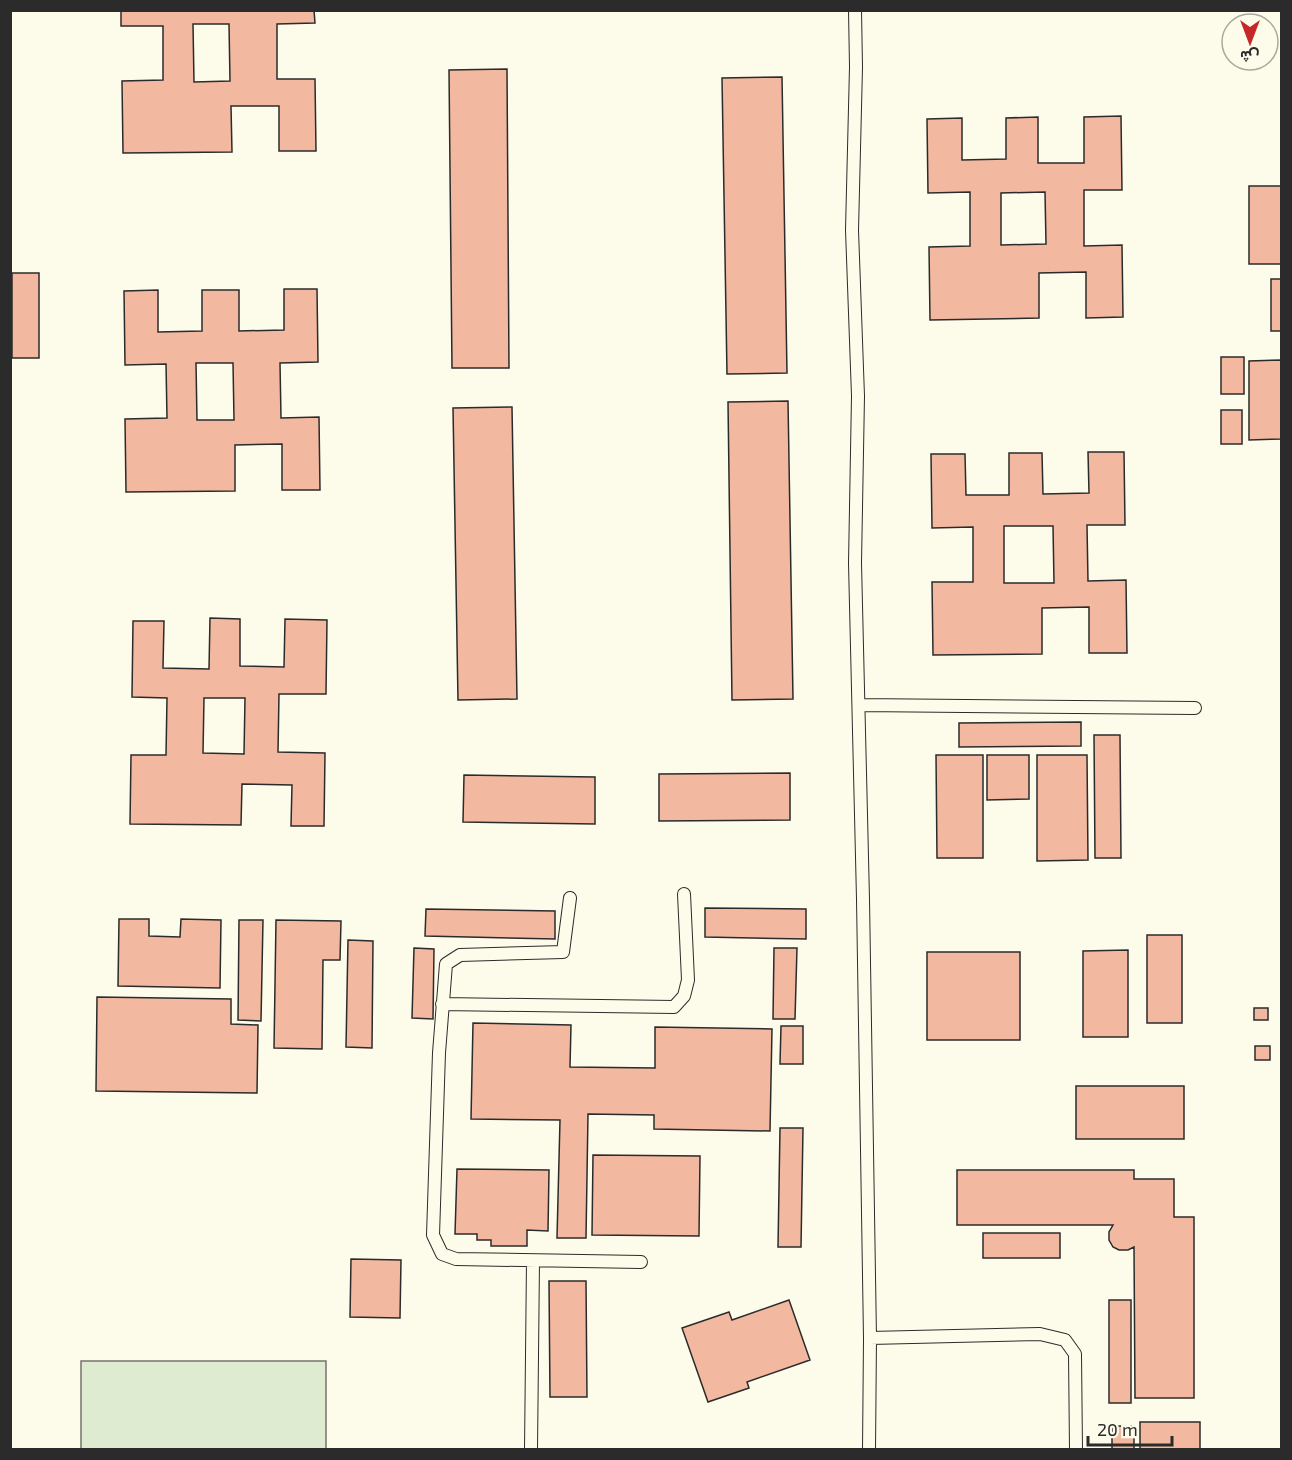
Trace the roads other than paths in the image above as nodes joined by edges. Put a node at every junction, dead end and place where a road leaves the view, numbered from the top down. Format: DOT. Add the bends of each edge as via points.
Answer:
graph roads {
  1 [pos="855,10"];
  2 [pos="859,705"];
  3 [pos="1195,708"];
  4 [pos="684,894"];
  5 [pos="570,898"];
  6 [pos="442,1004"];
  7 [pos="533,1261"];
  8 [pos="641,1262"];
  9 [pos="870,1338"];
  10 [pos="531,1449"];
  11 [pos="869,1449"];
  12 [pos="1076,1449"];
  1 -- 2 [label="lane" via="852,230 858,396 855,563"];
  2 -- 3 [label="lane"];
  2 -- 9 [label="lane"];
  4 -- 6 [label="lane" via="688,980 684,996 674,1007"];
  5 -- 6 [label="lane" via="563,952 460,955 446,964"];
  6 -- 7 [label="lane" via="434,1235 442,1254 456,1259"];
  7 -- 8 [label="lane"];
  7 -- 10 [label="lane"];
  9 -- 11 [label="lane"];
  9 -- 12 [label="lane" via="1040,1334 1065,1340 1075,1354"];
}
